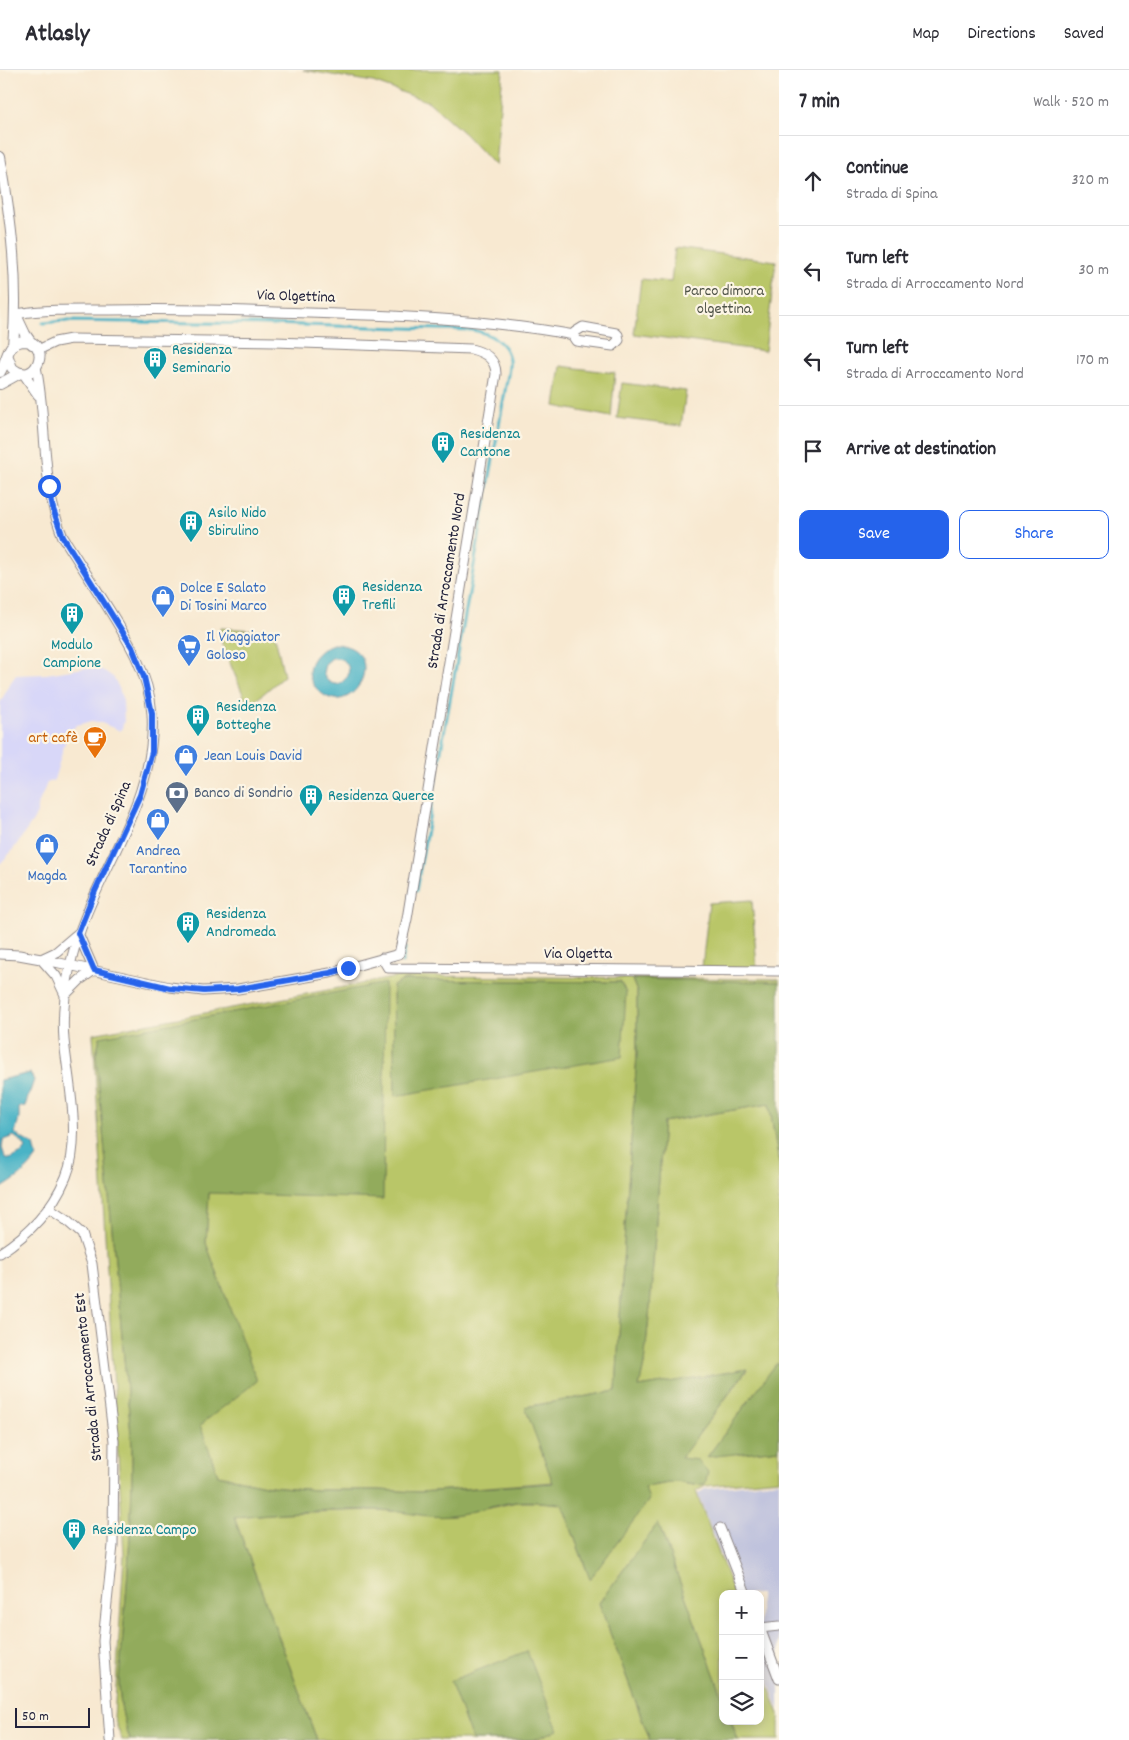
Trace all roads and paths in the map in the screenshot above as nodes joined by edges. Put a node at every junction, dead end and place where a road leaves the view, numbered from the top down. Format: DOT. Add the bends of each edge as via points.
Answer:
graph roads {
  1 [pos="0,157"];
  2 [pos="16,314"];
  3 [pos="574,335"];
  4 [pos="13,346"];
  5 [pos="35,347"];
  6 [pos="8,357"];
  7 [pos="36,367"];
  8 [pos="0,372"];
  9 [pos="22,373"];
  10 [pos="0,384"];
  11 [pos="40,400"];
  12 [pos="78,933"];
  13 [pos="0,954"];
  14 [pos="382,958"];
  15 [pos="41,959"];
  16 [pos="70,965"];
  17 [pos="94,970"];
  18 [pos="779,971"];
  19 [pos="65,995"];
  20 [pos="48,1208"];
  21 [pos="0,1253"];
  22 [pos="720,1528"];
  23 [pos="744,1590"];
  24 [pos="779,1626"];
  25 [pos="764,1628"];
  26 [pos="763,1635"];
  27 [pos="779,1679"];
  28 [pos="110,1740"];
  1 -- 2 [label="street" via="12,245"];
  2 -- 3 [label="street, Via Olgettina" via="192,308 353,314 510,324"];
  2 -- 4 [label="street"];
  2 -- 5 [label="street"];
  4 -- 5 [label="street" via="24,341"];
  4 -- 6 [label="street"];
  5 -- 7 [label="street" via="40,358"];
  5 -- 14 [label="street, Strada di Arroccamento Nord" via="71,339 471,349 486,355 496,367 407,919 399,954"];
  6 -- 8 [label="street"];
  6 -- 9 [label="street" via="10,366"];
  7 -- 9 [label="street"];
  7 -- 11 [label="street, Strada di Spina"];
  9 -- 10 [label="street"];
  9 -- 11 [label="street, Strada di Spina"];
  11 -- 12 [label="street, Strada di Spina" via="49,486 57,522 63,537 132,647 144,677 152,713 152,752 140,795"];
  12 -- 15 [label="street" via="56,952"];
  12 -- 16 [label="street, Strada di Spina"];
  12 -- 17 [label="street"];
  13 -- 15 [label="street, Strada di Arroccamento Nord"];
  14 -- 17 [label="street, Strada di Arroccamento Nord" via="330,973 238,989 204,991 170,988"];
  14 -- 18 [label="street, Via Olgetta" via="388,968"];
  15 -- 16 [label="street, Strada di Arroccamento Nord"];
  15 -- 19 [label="street" via="56,976"];
  16 -- 17 [label="street, Strada di Arroccamento Nord"];
  16 -- 19 [label="street, Strada di Spina"];
  17 -- 19 [label="street"];
  19 -- 20 [label="street, Strada di Spina" via="63,1032 72,1145 66,1178"];
  20 -- 21 [label="street, Strada di Spina" via="31,1230"];
  20 -- 28 [label="street, Strada di Arroccamento Est" via="82,1234 92,1264 114,1441 113,1545 103,1641"];
  22 -- 23 [label="street"];
  24 -- 25 [label="street"];
  26 -- 27 [label="street"];
}
